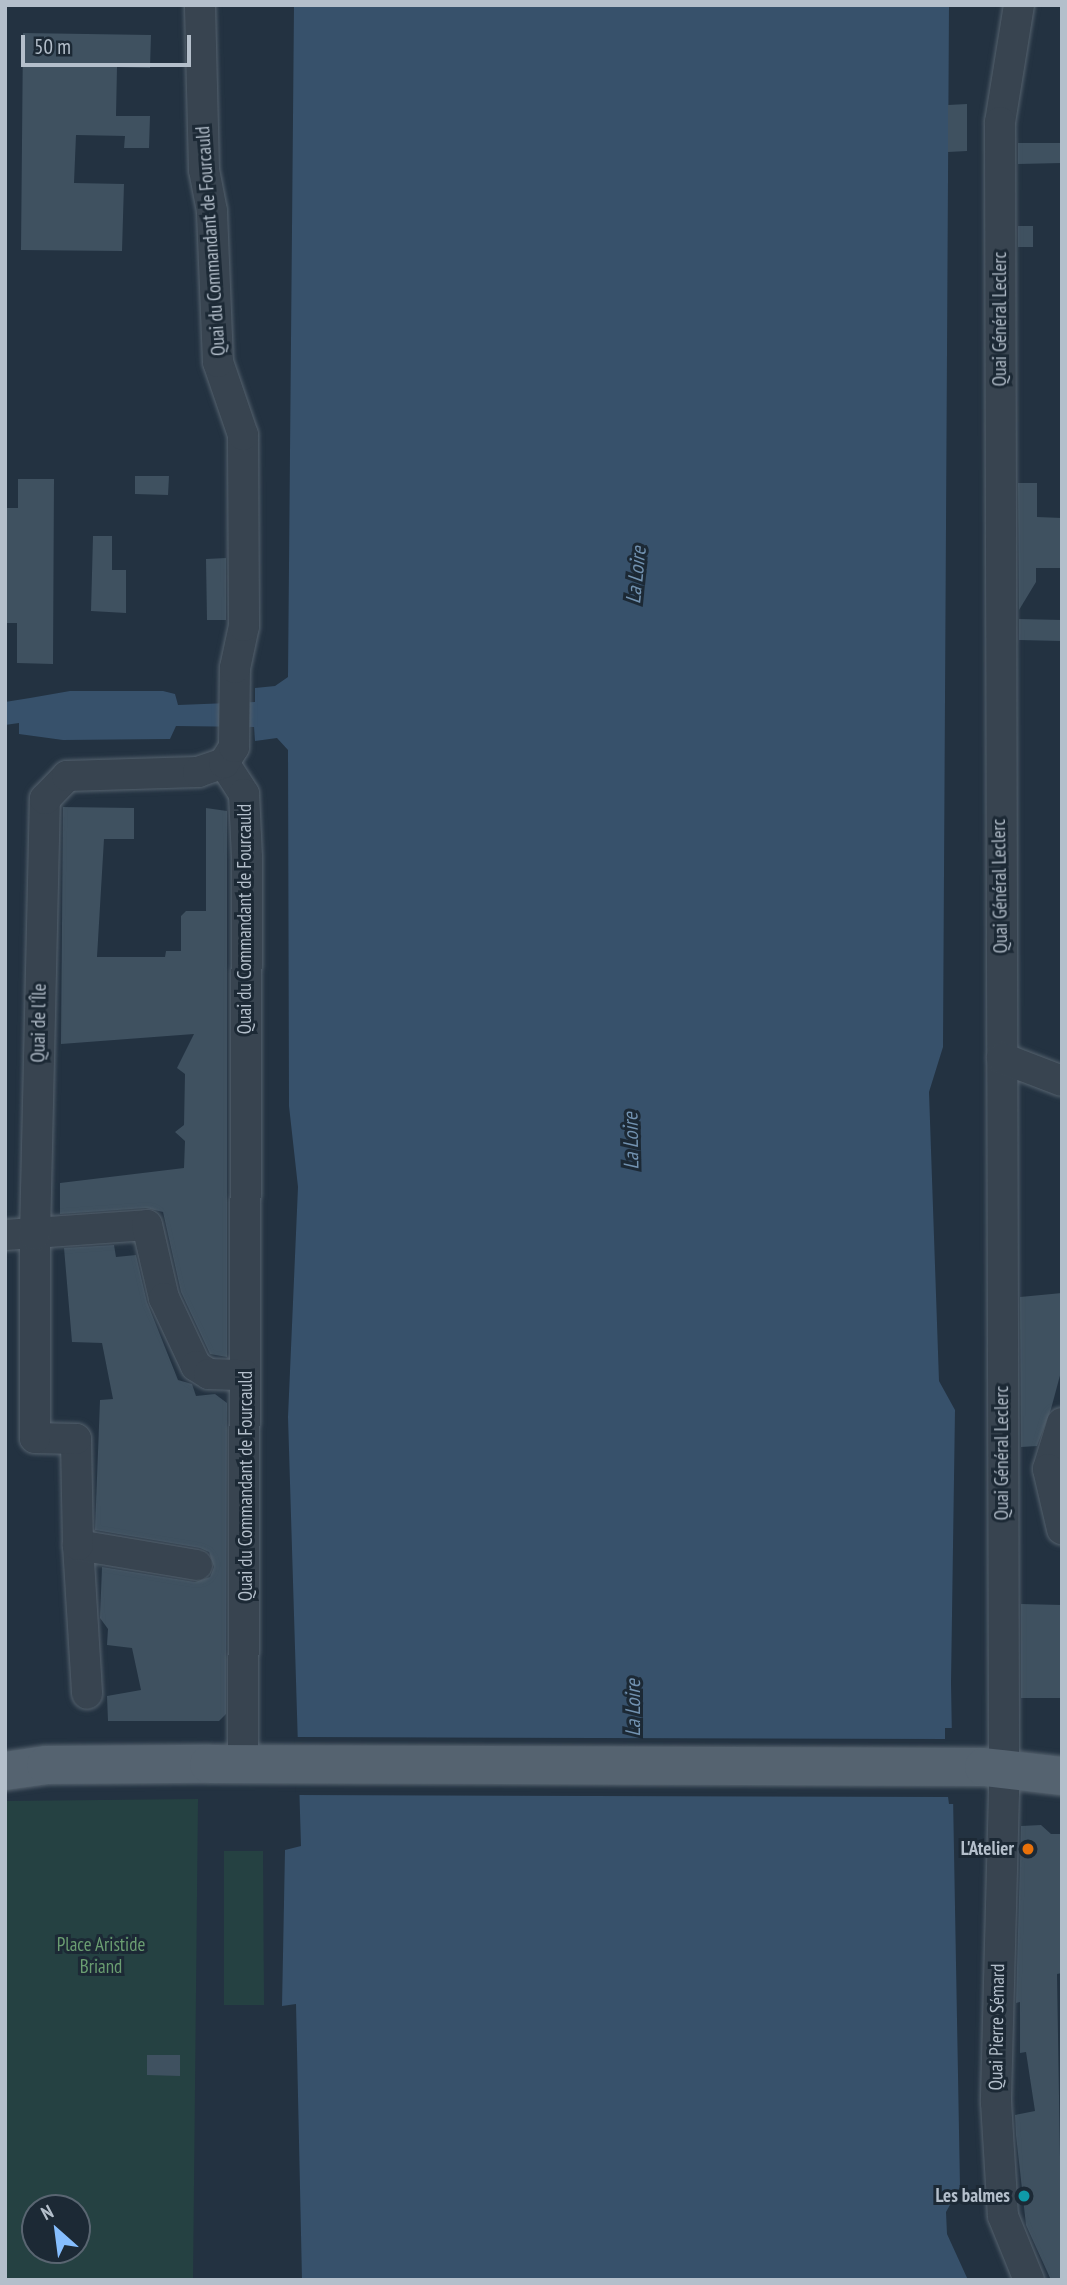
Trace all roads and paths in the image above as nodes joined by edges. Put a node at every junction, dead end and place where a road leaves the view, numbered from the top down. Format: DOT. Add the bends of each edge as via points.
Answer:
graph roads {
  1 [pos="200,5"];
  2 [pos="1019,5"];
  3 [pos="224,763"];
  4 [pos="1002,1058"];
  5 [pos="1062,1080"];
  6 [pos="35,1235"];
  7 [pos="5,1236"];
  8 [pos="245,1375"];
  9 [pos="1062,1423"];
  10 [pos="1041,1523"];
  11 [pos="78,1545"];
  12 [pos="197,1565"];
  13 [pos="87,1694"];
  14 [pos="5,1758"];
  15 [pos="243,1764"];
  16 [pos="46,1765"];
  17 [pos="993,1768"];
  18 [pos="5,1771"];
  19 [pos="1062,1776"];
  20 [pos="1029,2280"];
  1 -- 3 [label="street, Quai du Commandant de Fourcauld" via="204,170 212,211 218,362 243,435 244,626 235,681 235,731"];
  2 -- 4 [label="street, Quai Général Leclerc" via="1000,122"];
  3 -- 6 [label="street, Quai de l'Île" via="198,772 67,776 45,799"];
  3 -- 8 [label="street, Quai du Commandant de Fourcauld" via="244,794 247,858"];
  4 -- 5 [label="street"];
  4 -- 10 [label="street, Quai Général Leclerc"];
  6 -- 7 [label="street"];
  6 -- 8 [label="street" via="147,1225 163,1298 196,1366 209,1374"];
  6 -- 11 [label="street, Quai de l'Île" via="35,1438 76,1438"];
  8 -- 15 [label="street, Quai du Commandant de Fourcauld"];
  9 -- 10 [label="street" via="1048,1469"];
  10 -- 17 [label="street, Quai Général Leclerc"];
  11 -- 12 [label="street"];
  11 -- 13 [label="street"];
  14 -- 16 [label="main road"];
  15 -- 16 [label="main road"];
  15 -- 17 [label="main road"];
  16 -- 18 [label="main road"];
  17 -- 19 [label="main road"];
  17 -- 20 [label="street, Quai Pierre Sémard" via="996,2102 1003,2216"];
}
